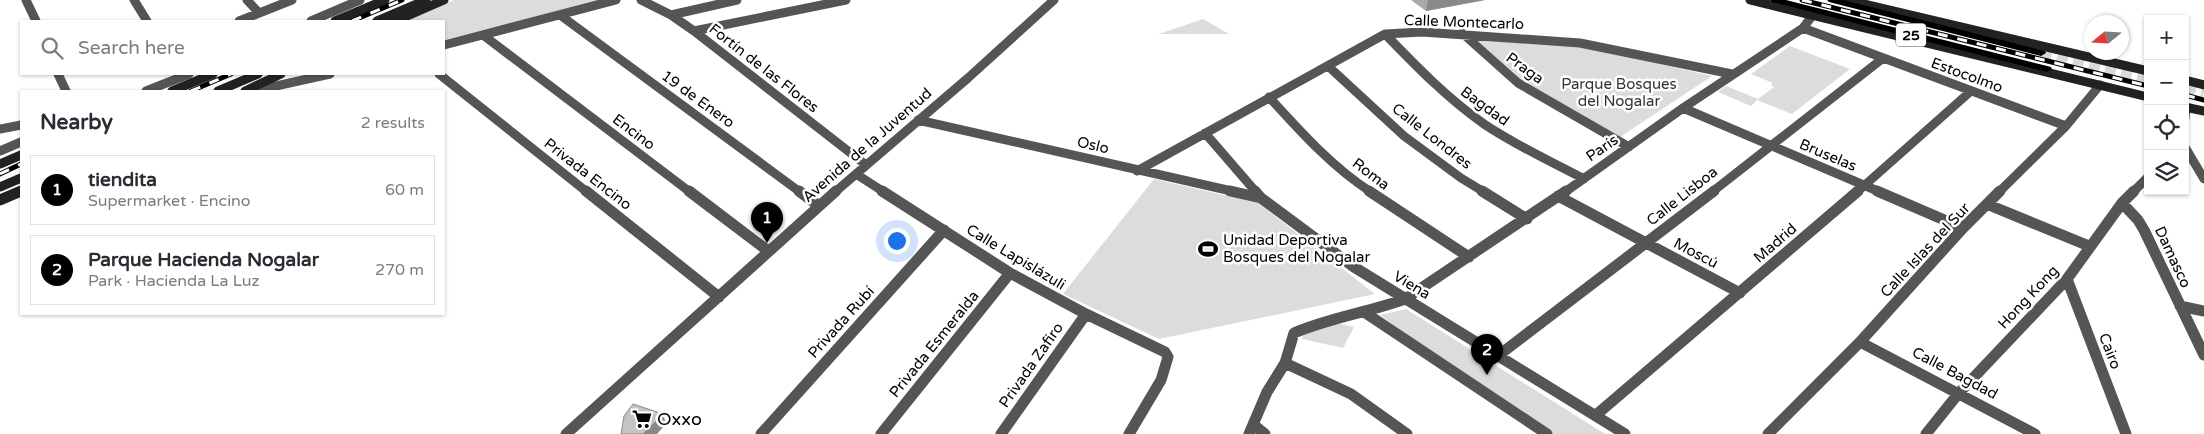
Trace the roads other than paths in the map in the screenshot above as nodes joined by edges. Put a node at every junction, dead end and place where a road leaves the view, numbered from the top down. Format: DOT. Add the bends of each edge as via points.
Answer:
graph roads {
  1 [pos="26,0"];
  2 [pos="134,0"];
  3 [pos="247,0"];
  4 [pos="292,0"];
  5 [pos="360,0"];
  6 [pos="385,0"];
  7 [pos="426,0"];
  8 [pos="444,0"];
  9 [pos="616,0"];
  10 [pos="641,0"];
  11 [pos="737,0"];
  12 [pos="846,0"];
  13 [pos="1054,0"];
  14 [pos="1750,0"];
  15 [pos="1832,0"];
  16 [pos="1847,0"];
  17 [pos="1771,2"];
  18 [pos="259,14"];
  19 [pos="560,15"];
  20 [pos="671,15"];
  21 [pos="1812,16"];
  22 [pos="36,20"];
  23 [pos="147,20"];
  24 [pos="242,20"];
  25 [pos="313,20"];
  26 [pos="338,20"];
  27 [pos="379,20"];
  28 [pos="398,20"];
  29 [pos="1803,28"];
  30 [pos="694,32"];
  31 [pos="1385,34"];
  32 [pos="1462,34"];
  33 [pos="483,35"];
  34 [pos="445,45"];
  35 [pos="2041,52"];
  36 [pos="1882,59"];
  37 [pos="1328,66"];
  38 [pos="2047,69"];
  39 [pos="2144,70"];
  40 [pos="1732,74"];
  41 [pos="58,75"];
  42 [pos="184,75"];
  43 [pos="211,75"];
  44 [pos="256,75"];
  45 [pos="279,75"];
  46 [pos="325,75"];
  47 [pos="440,75"];
  48 [pos="2189,81"];
  49 [pos="2204,84"];
  50 [pos="2100,85"];
  51 [pos="66,90"];
  52 [pos="148,90"];
  53 [pos="174,90"];
  54 [pos="220,90"];
  55 [pos="247,90"];
  56 [pos="258,90"];
  57 [pos="1971,91"];
  58 [pos="2144,96"];
  59 [pos="1269,97"];
  60 [pos="1682,108"];
  61 [pos="2189,108"];
  62 [pos="2204,112"];
  63 [pos="918,120"];
  64 [pos="20,125"];
  65 [pos="2066,126"];
  66 [pos="0,129"];
  67 [pos="1205,133"];
  68 [pos="20,142"];
  69 [pos="1769,146"];
  70 [pos="1629,147"];
  71 [pos="2187,150"];
  72 [pos="0,151"];
  73 [pos="20,156"];
  74 [pos="0,164"];
  75 [pos="866,165"];
  76 [pos="1137,171"];
  77 [pos="856,174"];
  78 [pos="20,178"];
  79 [pos="1584,179"];
  80 [pos="2204,180"];
  81 [pos="2144,181"];
  82 [pos="1864,186"];
  83 [pos="0,187"];
  84 [pos="20,191"];
  85 [pos="1558,196"];
  86 [pos="1261,198"];
  87 [pos="0,200"];
  88 [pos="2122,203"];
  89 [pos="1989,204"];
  90 [pos="819,206"];
  91 [pos="1527,219"];
  92 [pos="1963,228"];
  93 [pos="944,230"];
  94 [pos="1646,244"];
  95 [pos="2089,246"];
  96 [pos="768,251"];
  97 [pos="1470,257"];
  98 [pos="1010,273"];
  99 [pos="2067,279"];
  100 [pos="1740,293"];
  101 [pos="720,297"];
  102 [pos="1405,299"];
  103 [pos="2180,306"];
  104 [pos="2204,311"];
  105 [pos="1364,312"];
  106 [pos="1086,314"];
  107 [pos="1860,342"];
  108 [pos="1499,355"];
  109 [pos="2204,355"];
  110 [pos="1285,364"];
  111 [pos="1958,394"];
  112 [pos="1596,416"];
  113 [pos="1251,429"];
  114 [pos="566,434"];
  115 [pos="761,434"];
  116 [pos="881,434"];
  117 [pos="1001,434"];
  118 [pos="1129,434"];
  119 [pos="1265,434"];
  120 [pos="1407,434"];
  121 [pos="1547,434"];
  122 [pos="1626,434"];
  123 [pos="1768,434"];
  124 [pos="1926,434"];
  125 [pos="2034,434"];
  126 [pos="2126,434"];
  1 -- 22 [label="street"];
  2 -- 23 [label="street"];
  3 -- 18 [label="street"];
  4 -- 18 [label="street"];
  5 -- 25 [label="street"];
  6 -- 26 [label="street"];
  7 -- 27 [label="street"];
  8 -- 28 [label="street"];
  9 -- 19 [label="street"];
  10 -- 20 [label="street, Fortín de las Flores"];
  11 -- 20 [label="street"];
  12 -- 30 [label="street"];
  13 -- 63 [label="street, Avenida de la Juventud"];
  14 -- 17 [label="street"];
  15 -- 35 [label="main road, 25"];
  16 -- 39 [label="street"];
  17 -- 21 [label="street"];
  17 -- 38 [label="main road, 25"];
  18 -- 24 [label="street"];
  19 -- 33 [label="street"];
  19 -- 90 [label="street, 19 de Enero"];
  20 -- 30 [label="street, Fortín de las Flores"];
  21 -- 29 [label="street, París"];
  21 -- 50 [label="street"];
  29 -- 36 [label="street, Estocolmo"];
  29 -- 40 [label="street, París"];
  30 -- 75 [label="street, Fortín de las Flores"];
  31 -- 32 [label="street, Calle Montecarlo"];
  31 -- 37 [label="street, Calle Montecarlo"];
  31 -- 79 [label="street, Bagdad" via="1436,86 1476,118 1501,135"];
  32 -- 40 [label="street, Calle Montecarlo" via="1580,43"];
  32 -- 70 [label="street, Praga" via="1518,83"];
  33 -- 34 [label="street"];
  33 -- 96 [label="street, Encino"];
  36 -- 57 [label="street, Estocolmo"];
  36 -- 69 [label="street, Calle Lisboa"];
  37 -- 59 [label="street, Calle Montecarlo"];
  37 -- 91 [label="street, Calle Londres" via="1404,136 1461,178"];
  40 -- 60 [label="street, París"];
  41 -- 51 [label="street"];
  42 -- 52 [label="street"];
  43 -- 53 [label="street"];
  44 -- 54 [label="street"];
  45 -- 55 [label="street"];
  46 -- 56 [label="street"];
  47 -- 101 [label="street, Privada Encino"];
  48 -- 49 [label="street"];
  50 -- 58 [label="street"];
  50 -- 65 [label="street, Calle Islas del Sur"];
  57 -- 65 [label="street, Estocolmo"];
  57 -- 82 [label="street, Madrid"];
  59 -- 67 [label="street, Calle Montecarlo"];
  59 -- 97 [label="street, Roma" via="1350,178"];
  60 -- 69 [label="street, Bruselas"];
  60 -- 70 [label="street, París"];
  61 -- 62 [label="street"];
  63 -- 75 [label="street, Avenida de la Juventud"];
  63 -- 76 [label="street, Oslo"];
  64 -- 66 [label="street"];
  65 -- 89 [label="street, Calle Islas del Sur"];
  67 -- 76 [label="street, Calle Montecarlo"];
  67 -- 86 [label="street, Viena"];
  68 -- 72 [label="street"];
  69 -- 82 [label="street, Bruselas"];
  69 -- 94 [label="street, Calle Lisboa"];
  70 -- 79 [label="street, París"];
  71 -- 80 [label="street"];
  73 -- 74 [label="street"];
  75 -- 77 [label="street, Avenida de la Juventud"];
  76 -- 86 [label="street, Oslo"];
  77 -- 90 [label="street, Avenida de la Juventud"];
  77 -- 93 [label="street, Calle Lapislázuli"];
  78 -- 83 [label="street"];
  79 -- 85 [label="street, París"];
  81 -- 88 [label="street, Hong Kong"];
  82 -- 92 [label="street, Bruselas"];
  82 -- 100 [label="street, Madrid"];
  84 -- 87 [label="street"];
  85 -- 91 [label="street, París"];
  85 -- 94 [label="street, Moscú"];
  86 -- 102 [label="street, Viena" via="1354,267"];
  88 -- 95 [label="street, Hong Kong"];
  88 -- 103 [label="street, Damasco" via="2144,230"];
  89 -- 92 [label="street, Calle Islas del Sur"];
  89 -- 95 [label="street"];
  90 -- 96 [label="street, Avenida de la Juventud"];
  91 -- 97 [label="street, París"];
  92 -- 107 [label="street, Calle Islas del Sur"];
  93 -- 98 [label="street, Calle Lapislázuli"];
  93 -- 115 [label="street, Privada Rubí"];
  94 -- 100 [label="street, Moscú"];
  94 -- 108 [label="street, Calle Lisboa"];
  95 -- 99 [label="street, Hong Kong"];
  96 -- 101 [label="street, Avenida de la Juventud"];
  97 -- 102 [label="street, París"];
  98 -- 106 [label="street, Calle Lapislázuli"];
  98 -- 116 [label="street, Privada Esmeralda"];
  99 -- 111 [label="street, Hong Kong"];
  99 -- 126 [label="street, Cairo"];
  100 -- 112 [label="street, Madrid"];
  101 -- 114 [label="street, Avenida de la Juventud"];
  102 -- 105 [label="street, París"];
  102 -- 108 [label="street, Viena"];
  103 -- 104 [label="street"];
  103 -- 109 [label="street, Damasco"];
  105 -- 110 [label="street, París" via="1300,329 1291,339"];
  105 -- 121 [label="street"];
  106 -- 117 [label="street, Privada Zafiro"];
  106 -- 118 [label="street, Calle Lapislázuli" via="1167,354 1161,380"];
  107 -- 111 [label="street, Calle Bagdad"];
  107 -- 123 [label="street, Calle Islas del Sur"];
  108 -- 112 [label="street, Viena"];
  110 -- 113 [label="street, París" via="1267,392"];
  110 -- 120 [label="street" via="1350,394"];
  111 -- 124 [label="street, Hong Kong"];
  111 -- 125 [label="street, Calle Bagdad"];
  112 -- 122 [label="street, Viena"];
  113 -- 119 [label="street"];
}
